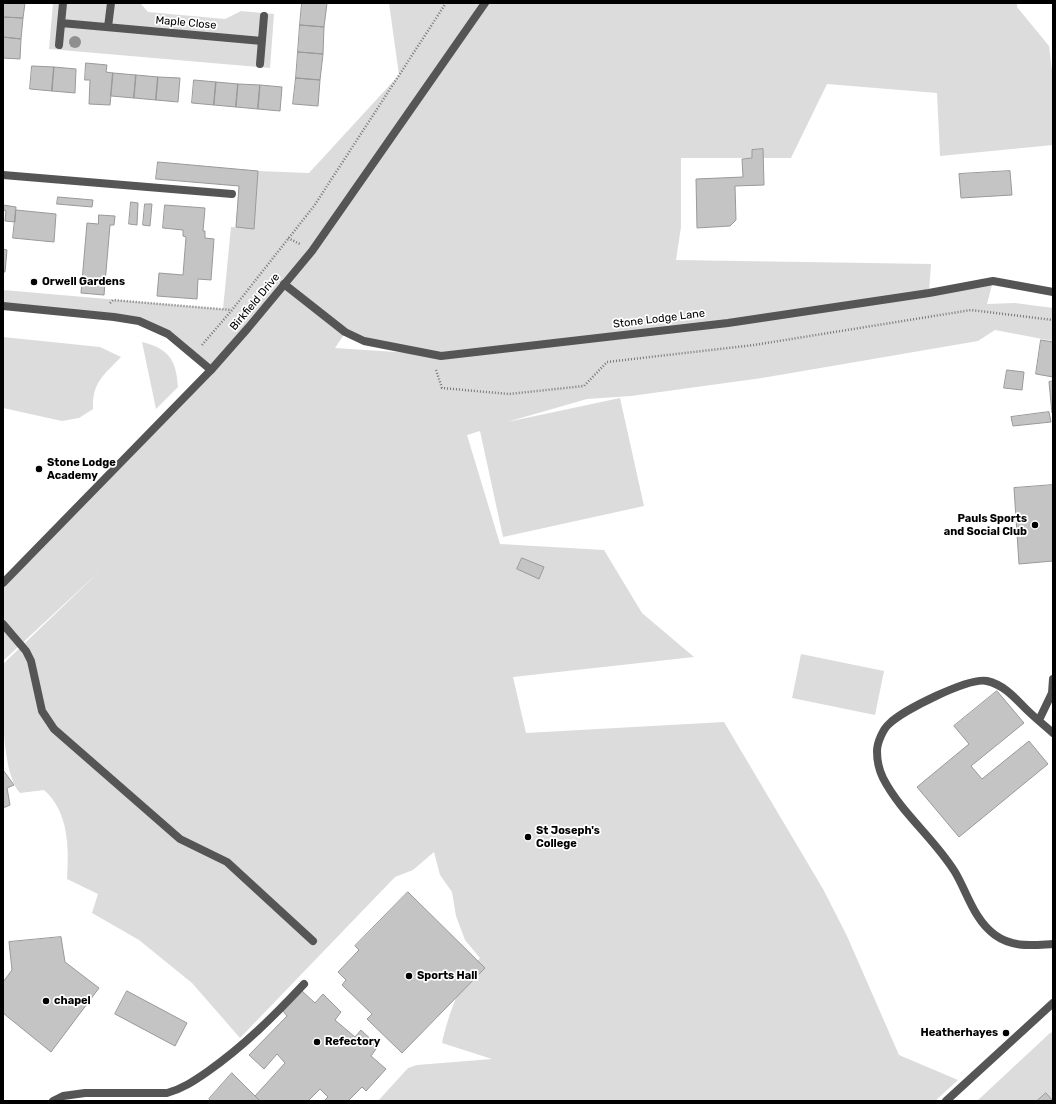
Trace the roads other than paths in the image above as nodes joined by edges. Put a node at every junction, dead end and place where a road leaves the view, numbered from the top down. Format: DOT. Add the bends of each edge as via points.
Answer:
graph roads {
  1 [pos="63,3"];
  2 [pos="111,3"];
  3 [pos="485,3"];
  4 [pos="264,16"];
  5 [pos="61,22"];
  6 [pos="108,27"];
  7 [pos="262,41"];
  8 [pos="59,45"];
  9 [pos="260,64"];
  10 [pos="3,175"];
  11 [pos="232,194"];
  12 [pos="284,284"];
  13 [pos="1053,292"];
  14 [pos="3,306"];
  15 [pos="211,370"];
  16 [pos="3,583"];
  17 [pos="3,624"];
  18 [pos="1053,679"];
  19 [pos="1039,720"];
  20 [pos="1053,733"];
  21 [pos="313,942"];
  22 [pos="1053,944"];
  23 [pos="304,984"];
  24 [pos="1053,1003"];
  25 [pos="53,1101"];
  26 [pos="946,1101"];
  1 -- 5 [label="street"];
  2 -- 6 [label="street"];
  3 -- 12 [label="street, Birkfield Drive" via="312,251"];
  4 -- 7 [label="street"];
  5 -- 6 [label="street, Maple Close"];
  5 -- 8 [label="street"];
  6 -- 7 [label="street, Maple Close"];
  7 -- 9 [label="street"];
  10 -- 11 [label="street"];
  12 -- 13 [label="street, Stone Lodge Lane" via="345,332 364,341 442,356 728,323 993,281"];
  12 -- 15 [label="street, Birkfield Drive"];
  14 -- 15 [label="street" via="128,318 149,324 168,334"];
  15 -- 16 [label="street, Birkfield Drive"];
  17 -- 21 [label="street" via="31,660 42,711 54,729 180,839 227,862"];
  18 -- 19 [label="street" via="1052,693"];
  19 -- 20 [label="street"];
  19 -- 22 [label="street" via="1015,696 997,684 986,680 972,681 929,700 888,724 877,754 883,777 954,871 987,929 1006,941 1022,946"];
  23 -- 25 [label="street" via="261,1029 232,1054 188,1085 167,1093 85,1093 63,1096"];
  24 -- 26 [label="street"];
}
